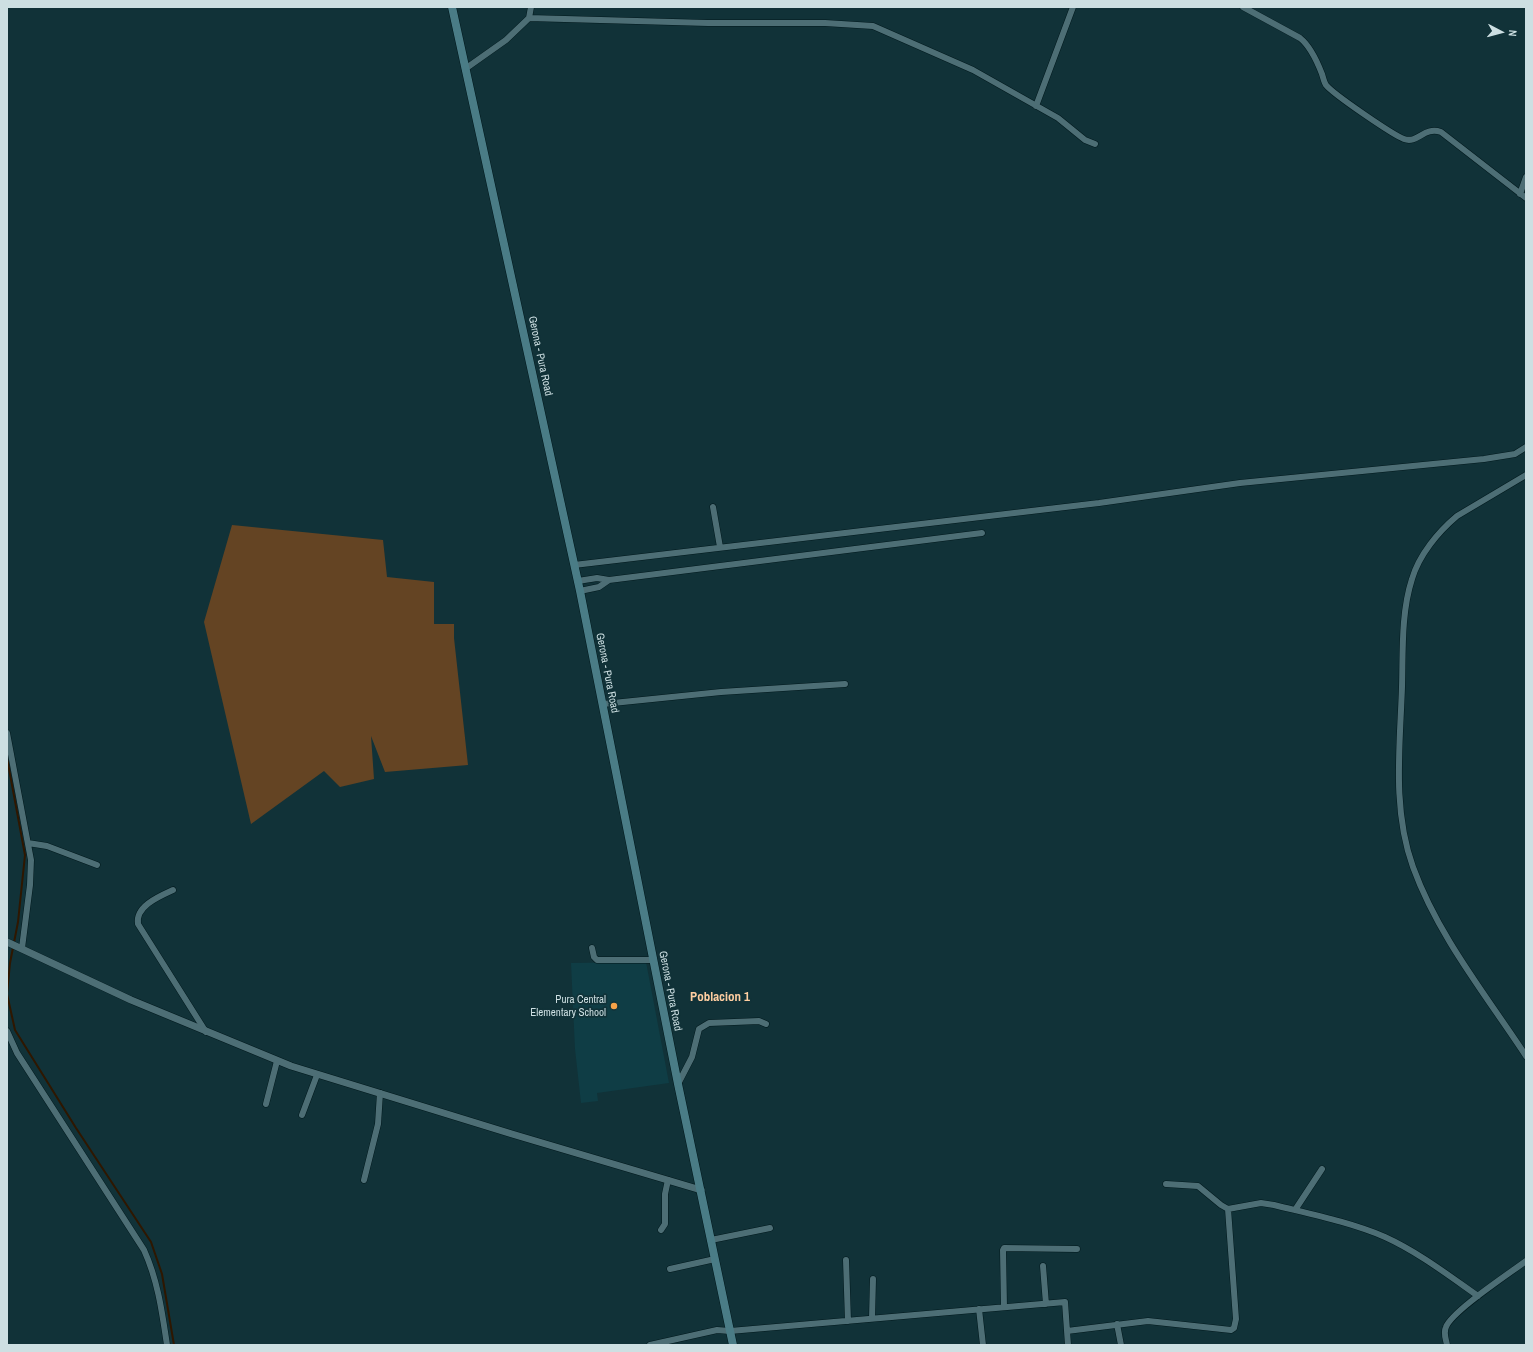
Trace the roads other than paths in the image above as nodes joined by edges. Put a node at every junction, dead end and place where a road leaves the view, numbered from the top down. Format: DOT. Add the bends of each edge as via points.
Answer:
graph roads {
  1 [pos="452,7"];
  2 [pos="531,7"];
  3 [pos="1073,7"];
  4 [pos="1243,7"];
  5 [pos="529,18"];
  6 [pos="465,68"];
  7 [pos="1036,106"];
  8 [pos="1095,144"];
  9 [pos="1526,177"];
  10 [pos="1520,194"];
  11 [pos="1526,198"];
  12 [pos="1526,447"];
  13 [pos="1526,475"];
  14 [pos="713,507"];
  15 [pos="982,533"];
  16 [pos="720,547"];
  17 [pos="574,566"];
  18 [pos="609,580"];
  19 [pos="578,581"];
  20 [pos="580,591"];
  21 [pos="845,684"];
  22 [pos="603,704"];
  23 [pos="7,733"];
  24 [pos="28,843"];
  25 [pos="97,865"];
  26 [pos="173,890"];
  27 [pos="7,942"];
  28 [pos="22,948"];
  29 [pos="592,948"];
  30 [pos="653,960"];
  31 [pos="766,1024"];
  32 [pos="7,1031"];
  33 [pos="206,1032"];
  34 [pos="1526,1056"];
  35 [pos="277,1061"];
  36 [pos="317,1075"];
  37 [pos="678,1084"];
  38 [pos="380,1093"];
  39 [pos="266,1104"];
  40 [pos="302,1116"];
  41 [pos="1322,1170"];
  42 [pos="364,1180"];
  43 [pos="668,1180"];
  44 [pos="1166,1184"];
  45 [pos="701,1190"];
  46 [pos="1228,1209"];
  47 [pos="1295,1210"];
  48 [pos="770,1228"];
  49 [pos="661,1230"];
  50 [pos="711,1240"];
  51 [pos="1078,1249"];
  52 [pos="715,1259"];
  53 [pos="846,1260"];
  54 [pos="1526,1261"];
  55 [pos="1043,1266"];
  56 [pos="670,1269"];
  57 [pos="873,1279"];
  58 [pos="1478,1296"];
  59 [pos="1046,1304"];
  60 [pos="1004,1307"];
  61 [pos="979,1309"];
  62 [pos="872,1318"];
  63 [pos="848,1321"];
  64 [pos="1117,1324"];
  65 [pos="730,1331"];
  66 [pos="1067,1331"];
  67 [pos="684,1342"];
  68 [pos="167,1345"];
  69 [pos="650,1345"];
  70 [pos="733,1345"];
  71 [pos="983,1345"];
  72 [pos="1068,1345"];
  73 [pos="1121,1345"];
  74 [pos="1447,1345"];
  1 -- 6 [label="main road, Gerona - Pura Road"];
  2 -- 5 [label="street"];
  3 -- 7 [label="street"];
  4 -- 10 [label="street" via="1300,38 1306,43 1326,85 1397,135 1408,140 1430,130 1441,132"];
  5 -- 6 [label="street" via="506,40"];
  5 -- 7 [label="street" via="873,26 973,70"];
  6 -- 17 [label="main road, Gerona - Pura Road"];
  7 -- 8 [label="street" via="1063,122 1085,140"];
  9 -- 10 [label="street"];
  10 -- 11 [label="street"];
  12 -- 16 [label="street" via="1515,454 1484,459 1240,483 1092,504"];
  13 -- 34 [label="street" via="1447,524 1420,561 1412,579 1406,604 1403,645 1398,793 1412,866 1431,909"];
  14 -- 16 [label="street"];
  15 -- 18 [label="street"];
  16 -- 17 [label="street"];
  17 -- 19 [label="main road, Gerona - Pura Road"];
  18 -- 19 [label="street" via="597,578"];
  18 -- 20 [label="street" via="599,587"];
  19 -- 20 [label="main road, Gerona - Pura Road"];
  20 -- 22 [label="main road, Gerona - Pura Road"];
  21 -- 22 [label="street" via="720,692"];
  22 -- 30 [label="main road, Gerona - Pura Road"];
  23 -- 24 [label="street"];
  24 -- 25 [label="street" via="47,846"];
  24 -- 28 [label="street" via="31,860 30,885"];
  26 -- 33 [label="street" via="145,906 138,918 138,924"];
  27 -- 28 [label="street"];
  28 -- 33 [label="street" via="130,1000"];
  29 -- 30 [label="street" via="597,960"];
  30 -- 37 [label="main road, Gerona - Pura Road"];
  31 -- 37 [label="street" via="759,1020 703,1024 699,1028 694,1050"];
  32 -- 68 [label="street" via="17,1053 144,1250 159,1292"];
  33 -- 35 [label="street"];
  35 -- 36 [label="street"];
  35 -- 39 [label="street"];
  36 -- 38 [label="street"];
  36 -- 40 [label="street"];
  37 -- 45 [label="main road, Gerona - Pura Road"];
  38 -- 42 [label="street" via="378,1124"];
  38 -- 43 [label="street"];
  41 -- 47 [label="street"];
  43 -- 45 [label="street"];
  43 -- 49 [label="street" via="665,1194 665,1224"];
  44 -- 46 [label="street" via="1198,1186"];
  45 -- 50 [label="main road, Gerona - Pura Road"];
  46 -- 47 [label="street" via="1261,1203"];
  46 -- 64 [label="street" via="1236,1319 1234,1328 1226,1331 1148,1321"];
  47 -- 58 [label="street" via="1384,1237 1436,1267"];
  48 -- 50 [label="street"];
  50 -- 52 [label="main road, Gerona - Pura Road"];
  51 -- 60 [label="street" via="1004,1248"];
  52 -- 56 [label="street"];
  52 -- 65 [label="main road, Gerona - Pura Road"];
  53 -- 63 [label="street"];
  54 -- 58 [label="street"];
  55 -- 59 [label="street"];
  57 -- 62 [label="street"];
  58 -- 74 [label="street" via="1446,1325 1444,1332"];
  59 -- 60 [label="street"];
  59 -- 66 [label="street" via="1065,1302"];
  60 -- 61 [label="street"];
  61 -- 62 [label="street"];
  61 -- 71 [label="street"];
  62 -- 63 [label="street"];
  63 -- 65 [label="street"];
  64 -- 66 [label="street"];
  64 -- 73 [label="street"];
  65 -- 67 [label="street" via="717,1330"];
  65 -- 70 [label="main road, Gerona - Pura Road"];
  66 -- 72 [label="street"];
  67 -- 69 [label="street"];
}
